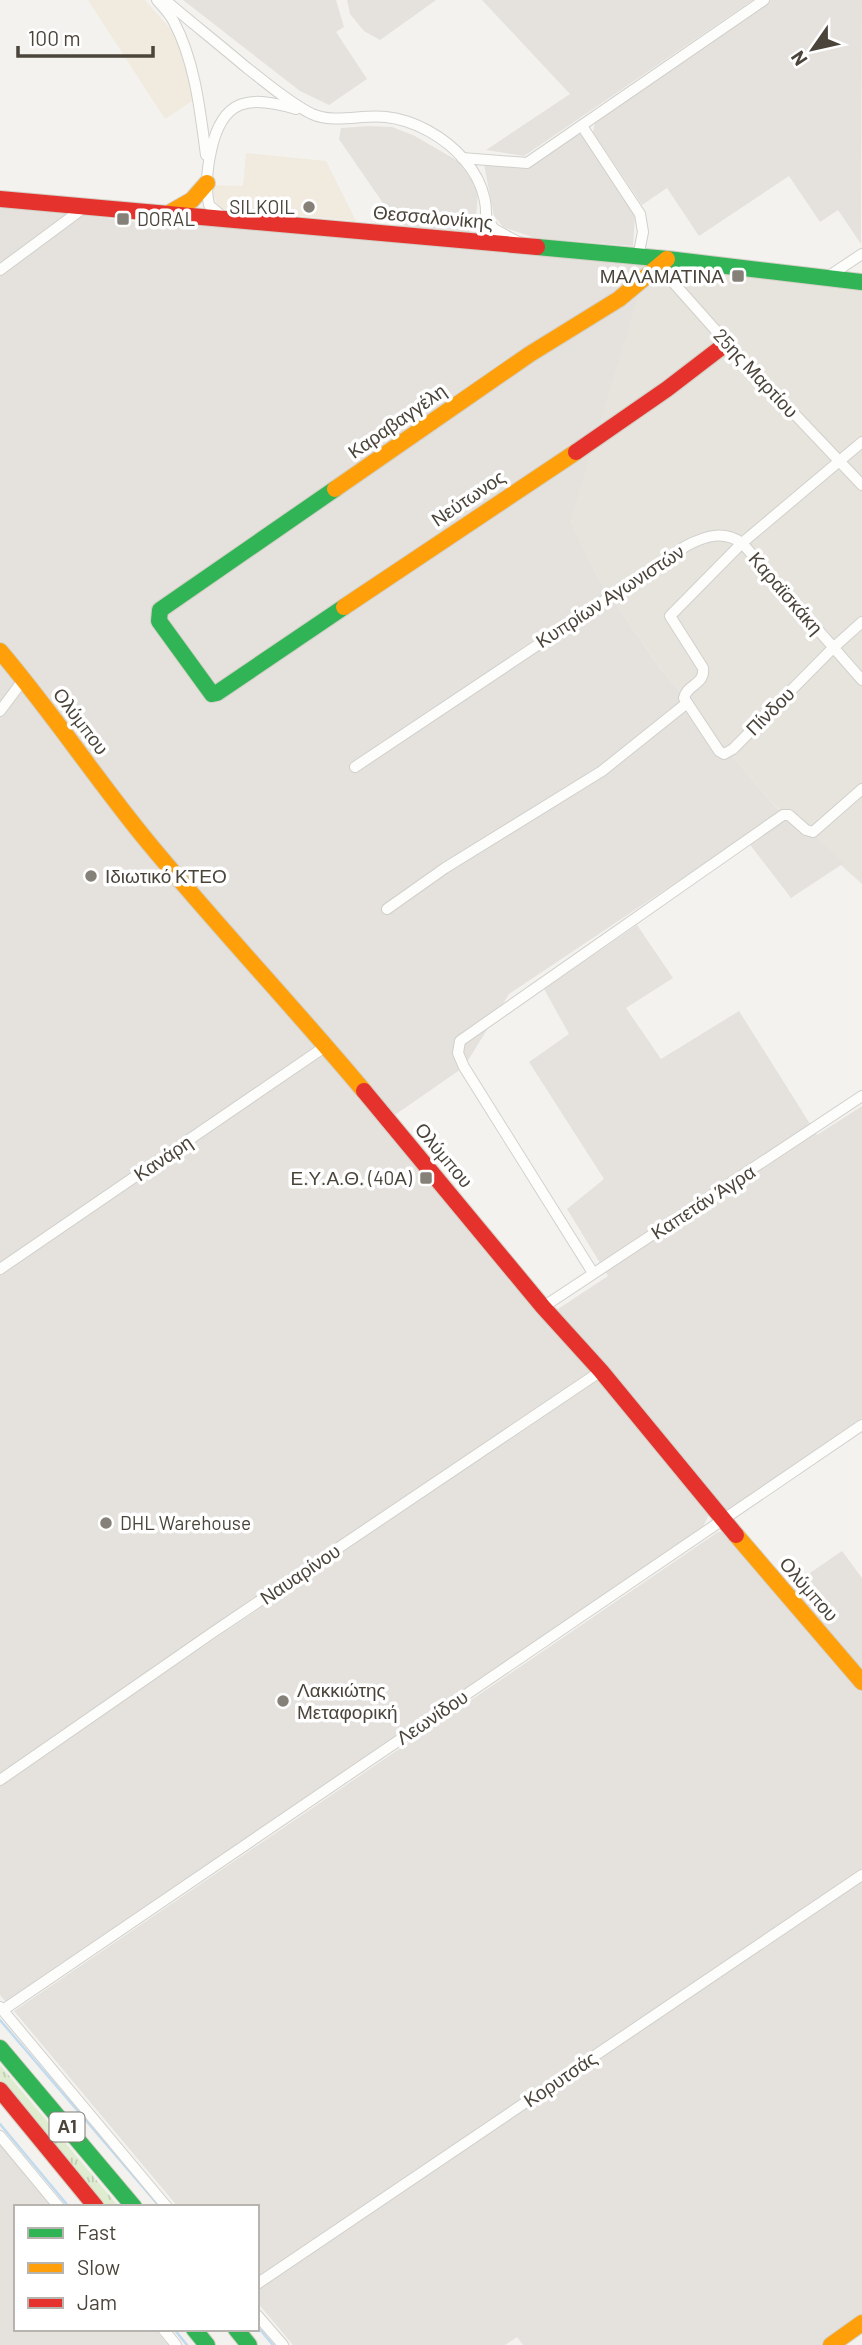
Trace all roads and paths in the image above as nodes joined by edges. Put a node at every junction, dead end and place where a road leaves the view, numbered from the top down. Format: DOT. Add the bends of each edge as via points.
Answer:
graph roads {
  1 [pos="157,0"];
  2 [pos="165,0"];
  3 [pos="765,0"];
  4 [pos="315,115"];
  5 [pos="582,126"];
  6 [pos="462,159"];
  7 [pos="208,164"];
  8 [pos="206,183"];
  9 [pos="0,199"];
  10 [pos="85,207"];
  11 [pos="168,213"];
  12 [pos="486,217"];
  13 [pos="224,218"];
  14 [pos="479,243"];
  15 [pos="528,246"];
  16 [pos="862,254"];
  17 [pos="654,260"];
  18 [pos="0,270"];
  19 [pos="826,278"];
  20 [pos="862,282"];
  21 [pos="727,343"];
  22 [pos="862,442"];
  23 [pos="840,462"];
  24 [pos="862,485"];
  25 [pos="742,543"];
  26 [pos="862,622"];
  27 [pos="833,648"];
  28 [pos="0,651"];
  29 [pos="24,679"];
  30 [pos="862,680"];
  31 [pos="229,685"];
  32 [pos="687,703"];
  33 [pos="0,711"];
  34 [pos="355,767"];
  35 [pos="862,789"];
  36 [pos="387,909"];
  37 [pos="326,1046"];
  38 [pos="862,1096"];
  39 [pos="0,1269"];
  40 [pos="593,1273"];
  41 [pos="543,1307"];
  42 [pos="601,1371"];
  43 [pos="862,1425"];
  44 [pos="722,1519"];
  45 [pos="862,1682"];
  46 [pos="0,1780"];
  47 [pos="862,1875"];
  48 [pos="1,2008"];
  49 [pos="0,2048"];
  50 [pos="0,2090"];
  51 [pos="0,2136"];
  52 [pos="57,2205"];
  53 [pos="94,2205"];
  54 [pos="132,2205"];
  55 [pos="165,2205"];
  56 [pos="259,2283"];
  57 [pos="259,2317"];
  58 [pos="862,2323"];
  59 [pos="196,2331"];
  60 [pos="238,2331"];
  61 [pos="207,2345"];
  62 [pos="249,2345"];
  63 [pos="283,2345"];
  64 [pos="831,2345"];
  1 -- 7 [label="street" via="173,20 191,68"];
  2 -- 4 [label="street" via="283,96"];
  3 -- 5 [label="street"];
  4 -- 6 [label="street" via="386,117 416,124 431,131"];
  4 -- 7 [label="street" via="274,102 242,104 220,121"];
  5 -- 6 [label="street" via="527,163"];
  5 -- 17 [label="street" via="640,214"];
  6 -- 12 [label="street" via="485,194"];
  7 -- 8 [label="street"];
  8 -- 11 [label="main road" via="186,206"];
  8 -- 13 [label="street" via="209,205"];
  9 -- 10 [label="main road, Θεσσαλονίκης"];
  10 -- 11 [label="main road, Θεσσαλονίκης"];
  10 -- 18 [label="street"];
  11 -- 13 [label="main road, Θεσσαλονίκης"];
  12 -- 14 [label="street"];
  12 -- 15 [label="street" via="494,229"];
  13 -- 14 [label="main road, Θεσσαλονίκης"];
  14 -- 15 [label="main road, Θεσσαλονίκης"];
  15 -- 17 [label="main road, Θεσσαλονίκης"];
  16 -- 19 [label="street"];
  17 -- 19 [label="main road, Θεσσαλονίκης"];
  17 -- 21 [label="street, 25ης Μαρτίου"];
  17 -- 31 [label="main road, Καραβαγγέλη" via="619,299 530,354 160,610 159,621 210,693"];
  19 -- 20 [label="main road, Θεσσαλονίκης"];
  21 -- 23 [label="street, 25ης Μαρτίου"];
  21 -- 31 [label="main road, Νεύτωνος" via="679,381"];
  22 -- 23 [label="street"];
  23 -- 24 [label="street, 25ης Μαρτίου"];
  23 -- 25 [label="street"];
  25 -- 27 [label="street, Καραϊσκάκη"];
  25 -- 32 [label="street, Καραϊσκάκη" via="670,614 704,673 685,693"];
  25 -- 34 [label="street, Κυπρίων Αγωνιστών" via="719,534 686,546"];
  26 -- 27 [label="street, Πίνδου"];
  27 -- 30 [label="street, Καραϊσκάκη"];
  27 -- 32 [label="street, Πίνδου" via="727,754 719,751"];
  28 -- 29 [label="main road, Ολύμπου"];
  29 -- 33 [label="street"];
  29 -- 37 [label="main road, Ολύμπου" via="115,802"];
  32 -- 36 [label="street" via="602,771"];
  35 -- 40 [label="street" via="811,832 783,815 460,1041 458,1053 464,1067"];
  37 -- 39 [label="street, Κανάρη"];
  37 -- 41 [label="main road, Ολύμπου"];
  38 -- 40 [label="street, Καπετάν Άγρα"];
  40 -- 41 [label="street, Καπετάν Άγρα"];
  41 -- 42 [label="main road, Ολύμπου"];
  42 -- 44 [label="main road, Ολύμπου"];
  42 -- 46 [label="street, Ναυαρίνου"];
  43 -- 44 [label="street, Λεωνίδου"];
  44 -- 45 [label="main road, Ολύμπου"];
  44 -- 48 [label="street, Λεωνίδου"];
  47 -- 56 [label="street, Κορυτσάς"];
  48 -- 55 [label="street"];
  49 -- 54 [label="main road, Α1"];
  50 -- 53 [label="main road, Α1"];
  51 -- 52 [label="street"];
  57 -- 63 [label="street"];
  58 -- 64 [label="main road"];
  59 -- 61 [label="main road"];
  60 -- 62 [label="main road"];
}
